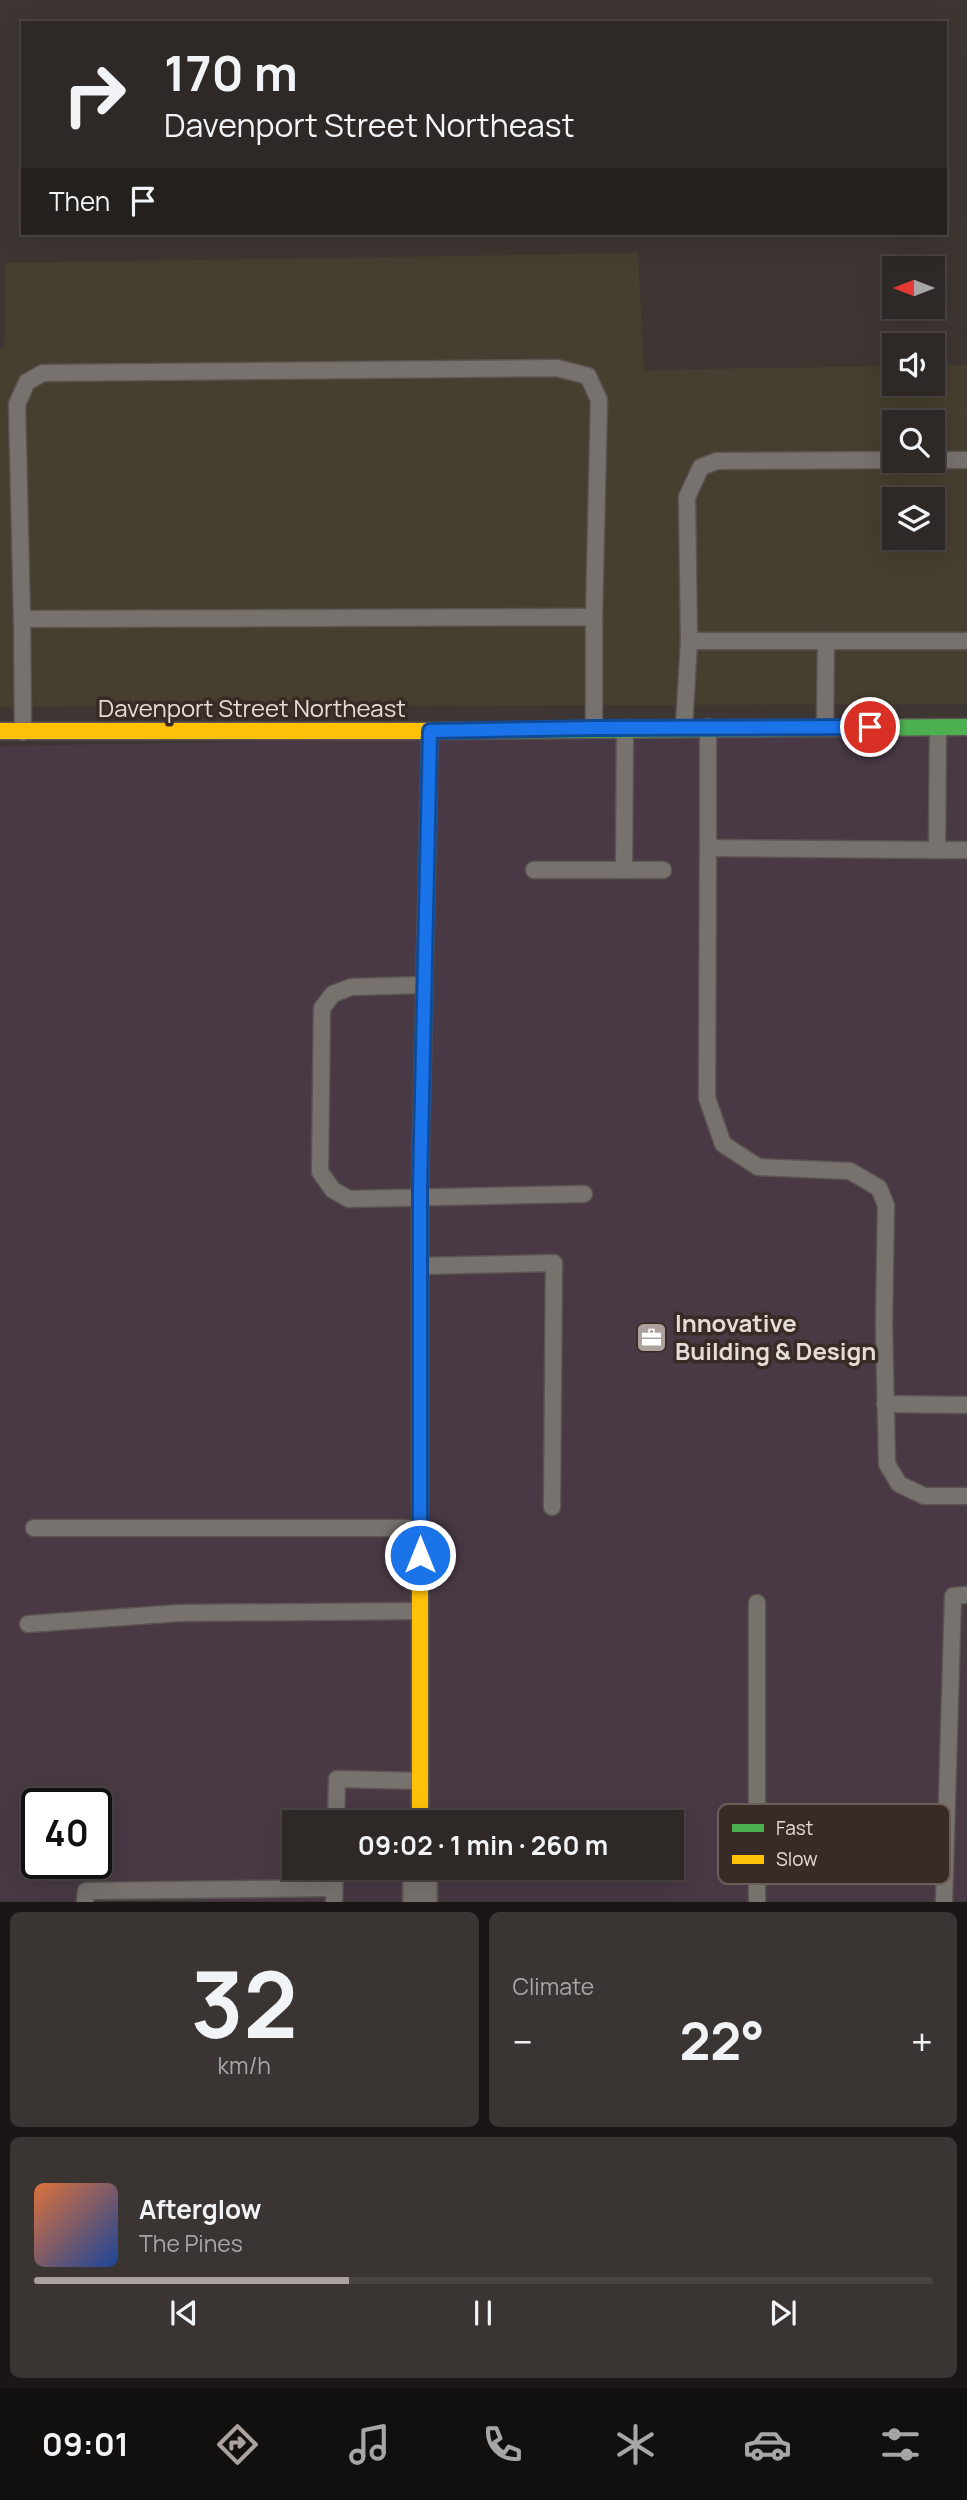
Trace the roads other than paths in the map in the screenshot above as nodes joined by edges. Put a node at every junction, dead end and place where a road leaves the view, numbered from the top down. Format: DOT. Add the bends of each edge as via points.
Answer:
graph roads {
  1 [pos="882,460"];
  2 [pos="945,460"];
  3 [pos="967,460"];
  4 [pos="594,617"];
  5 [pos="22,619"];
  6 [pos="688,641"];
  7 [pos="826,641"];
  8 [pos="967,641"];
  9 [pos="684,727"];
  10 [pos="708,727"];
  11 [pos="825,727"];
  12 [pos="938,727"];
  13 [pos="967,727"];
  14 [pos="594,728"];
  15 [pos="625,728"];
  16 [pos="0,731"];
  17 [pos="430,731"];
  18 [pos="23,732"];
  19 [pos="708,848"];
  20 [pos="937,850"];
  21 [pos="967,850"];
  22 [pos="534,870"];
  23 [pos="624,870"];
  24 [pos="663,870"];
  25 [pos="424,985"];
  26 [pos="584,1194"];
  27 [pos="420,1198"];
  28 [pos="420,1266"];
  29 [pos="885,1404"];
  30 [pos="967,1405"];
  31 [pos="967,1496"];
  32 [pos="552,1507"];
  33 [pos="34,1528"];
  34 [pos="420,1528"];
  35 [pos="967,1595"];
  36 [pos="757,1603"];
  37 [pos="420,1611"];
  38 [pos="28,1624"];
  39 [pos="420,1781"];
  40 [pos="757,1804"];
  41 [pos="946,1804"];
  42 [pos="336,1810"];
  43 [pos="420,1810"];
  44 [pos="420,1880"];
  45 [pos="757,1884"];
  46 [pos="944,1884"];
  47 [pos="172,1895"];
  48 [pos="334,1895"];
  49 [pos="85,1902"];
  50 [pos="420,1902"];
  51 [pos="757,1902"];
  52 [pos="943,1902"];
  1 -- 6 [label="lane" via="717,461 701,467 687,497"];
  2 -- 3 [label="lane"];
  4 -- 5 [label="lane"];
  4 -- 5 [label="lane" via="599,400 588,376 557,368 43,373 27,382 17,404"];
  4 -- 14 [label="lane"];
  5 -- 18 [label="lane"];
  6 -- 7 [label="lane"];
  6 -- 9 [label="lane"];
  7 -- 8 [label="lane"];
  7 -- 11 [label="lane"];
  9 -- 10 [label="street, Davenport Street Northeast"];
  9 -- 15 [label="street, Davenport Street Northeast"];
  10 -- 11 [label="street, Davenport Street Northeast"];
  10 -- 19 [label="lane"];
  11 -- 12 [label="street, Davenport Street Northeast"];
  12 -- 13 [label="street, Davenport Street Northeast"];
  12 -- 20 [label="lane"];
  14 -- 15 [label="street, Davenport Street Northeast"];
  14 -- 17 [label="street, Davenport Street Northeast"];
  15 -- 23 [label="lane"];
  16 -- 18 [label="street, Davenport Street Northeast"];
  17 -- 18 [label="street, Davenport Street Northeast"];
  17 -- 25 [label="street"];
  19 -- 20 [label="lane"];
  19 -- 29 [label="lane" via="707,1098 723,1144 758,1167 850,1171 878,1188 886,1205"];
  20 -- 21 [label="lane"];
  22 -- 23 [label="lane"];
  23 -- 24 [label="lane"];
  25 -- 27 [label="street"];
  25 -- 27 [label="lane" via="351,987 333,994 322,1008 320,1172 333,1190 349,1199"];
  26 -- 27 [label="lane"];
  27 -- 28 [label="street"];
  28 -- 32 [label="lane" via="554,1263"];
  28 -- 34 [label="street"];
  29 -- 30 [label="lane"];
  29 -- 31 [label="lane" via="887,1464 900,1484 924,1496"];
  33 -- 34 [label="lane"];
  34 -- 37 [label="street"];
  35 -- 41 [label="lane" via="953,1596"];
  36 -- 40 [label="lane"];
  37 -- 38 [label="lane" via="180,1614"];
  37 -- 39 [label="street"];
  39 -- 42 [label="lane" via="337,1779"];
  39 -- 43 [label="street"];
  44 -- 50 [label="street"];
  45 -- 51 [label="lane"];
  46 -- 52 [label="lane"];
  47 -- 48 [label="lane"];
  47 -- 49 [label="lane" via="86,1891"];
}
